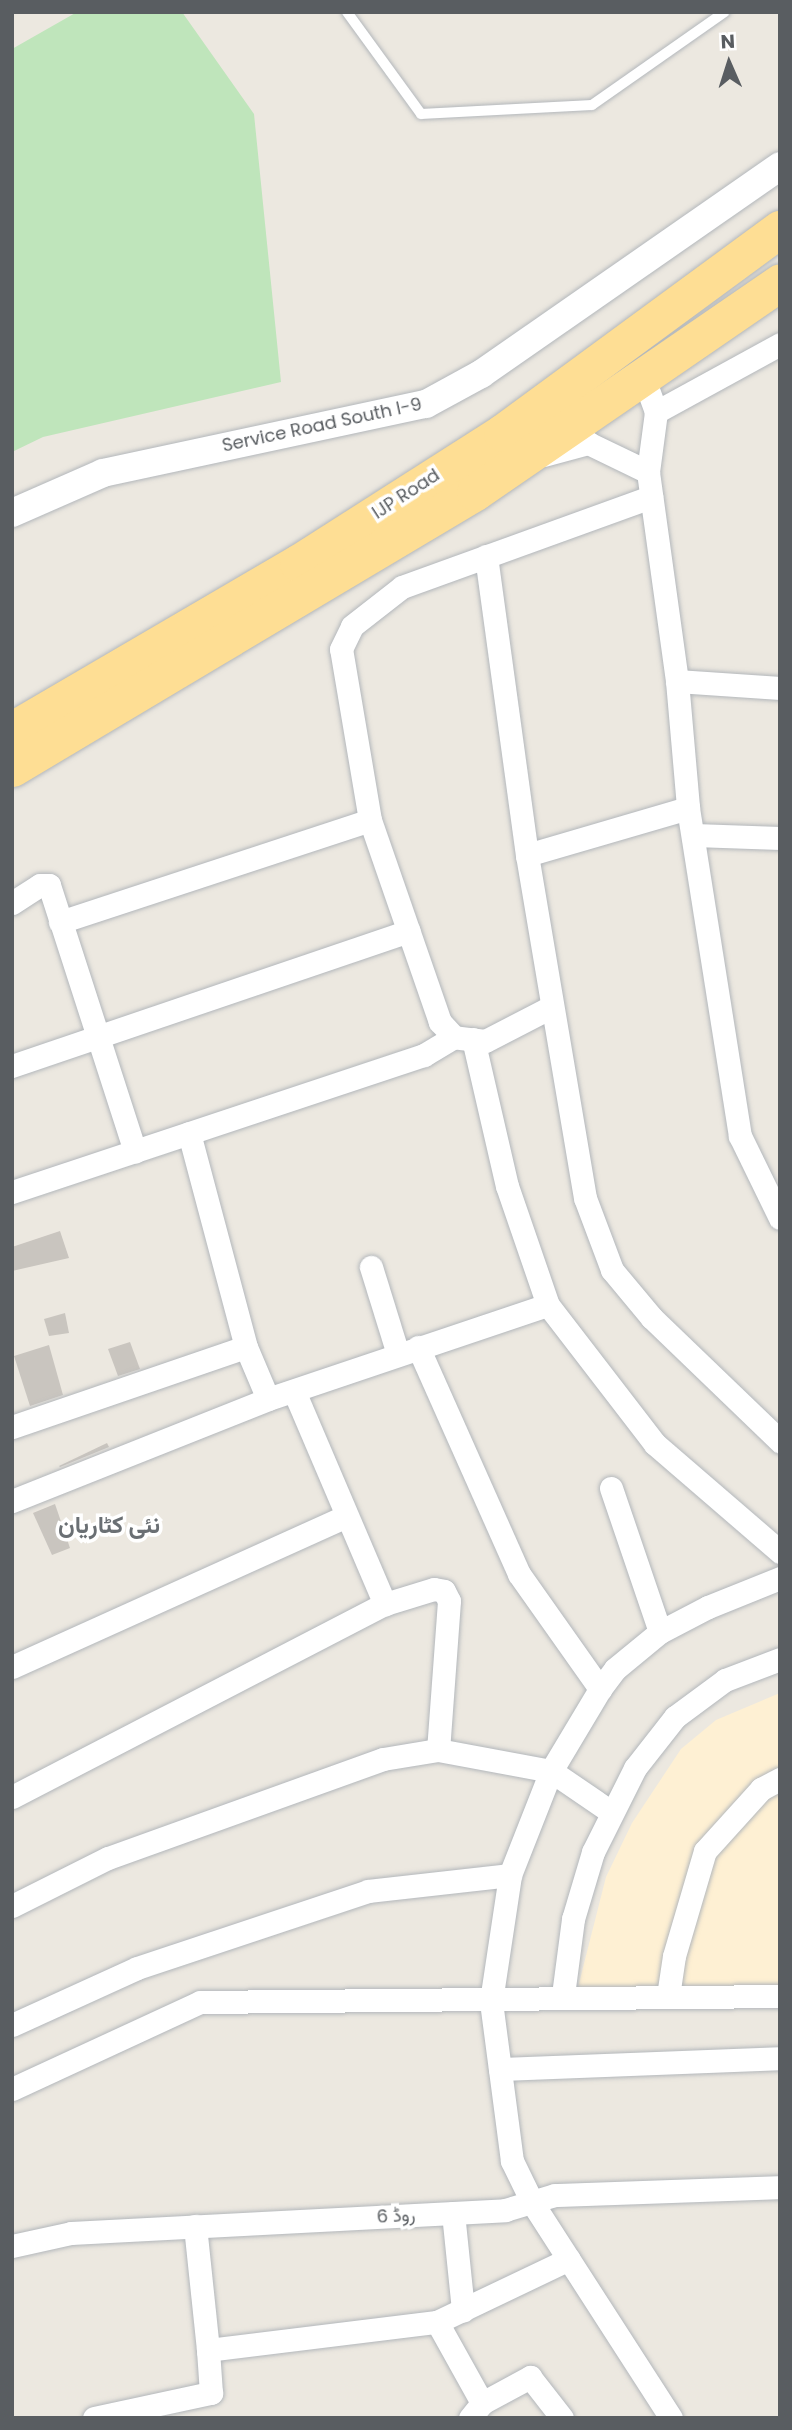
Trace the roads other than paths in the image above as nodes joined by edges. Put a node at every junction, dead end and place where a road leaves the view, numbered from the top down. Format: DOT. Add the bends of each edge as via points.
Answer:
graph roads {
  1 [pos="347,12"];
  2 [pos="724,12"];
  3 [pos="780,166"];
  4 [pos="780,229"];
  5 [pos="780,282"];
  6 [pos="780,344"];
  7 [pos="643,376"];
  8 [pos="656,412"];
  9 [pos="522,460"];
  10 [pos="648,472"];
  11 [pos="652,498"];
  12 [pos="12,513"];
  13 [pos="486,556"];
  14 [pos="152,667"];
  15 [pos="677,681"];
  16 [pos="780,688"];
  17 [pos="12,730"];
  18 [pos="12,768"];
  19 [pos="688,808"];
  20 [pos="370,820"];
  21 [pos="694,835"];
  22 [pos="780,838"];
  23 [pos="527,855"];
  24 [pos="12,903"];
  25 [pos="60,922"];
  26 [pos="409,931"];
  27 [pos="551,1007"];
  28 [pos="98,1038"];
  29 [pos="464,1038"];
  30 [pos="12,1066"];
  31 [pos="189,1132"];
  32 [pos="135,1151"];
  33 [pos="12,1192"];
  34 [pos="780,1218"];
  35 [pos="371,1267"];
  36 [pos="548,1305"];
  37 [pos="246,1347"];
  38 [pos="408,1351"];
  39 [pos="294,1391"];
  40 [pos="268,1399"];
  41 [pos="12,1427"];
  42 [pos="780,1441"];
  43 [pos="611,1488"];
  44 [pos="12,1501"];
  45 [pos="347,1516"];
  46 [pos="780,1552"];
  47 [pos="780,1578"];
  48 [pos="385,1604"];
  49 [pos="660,1632"];
  50 [pos="780,1659"];
  51 [pos="12,1667"];
  52 [pos="600,1689"];
  53 [pos="438,1750"];
  54 [pos="551,1771"];
  55 [pos="780,1779"];
  56 [pos="12,1797"];
  57 [pos="611,1812"];
  58 [pos="510,1875"];
  59 [pos="12,1906"];
  60 [pos="563,1995"];
  61 [pos="668,1996"];
  62 [pos="780,1996"];
  63 [pos="491,2001"];
  64 [pos="12,2025"];
  65 [pos="780,2058"];
  66 [pos="500,2069"];
  67 [pos="15,2081"];
  68 [pos="780,2187"];
  69 [pos="532,2202"];
  70 [pos="453,2213"];
  71 [pos="195,2226"];
  72 [pos="12,2246"];
  73 [pos="569,2259"];
  74 [pos="463,2310"];
  75 [pos="437,2322"];
  76 [pos="208,2350"];
  77 [pos="476,2410"];
  78 [pos="128,2414"];
  79 [pos="94,2418"];
  80 [pos="562,2418"];
  81 [pos="671,2418"];
  1 -- 2 [label="lane" via="421,114 592,105"];
  3 -- 12 [label="street, Service Road South I-9" via="481,374 426,404 103,473"];
  4 -- 14 [label="highway, IJP Road" via="502,433 298,563"];
  5 -- 7 [label="highway, IJP Road"];
  6 -- 8 [label="street"];
  7 -- 8 [label="street"];
  7 -- 9 [label="highway, IJP Road"];
  8 -- 10 [label="street"];
  9 -- 10 [label="street" via="588,443"];
  9 -- 14 [label="highway, IJP Road"];
  10 -- 11 [label="street"];
  11 -- 13 [label="street"];
  11 -- 15 [label="street"];
  13 -- 20 [label="street" via="402,587 352,626 341,649"];
  13 -- 23 [label="street"];
  14 -- 17 [label="highway, IJP Road"];
  14 -- 18 [label="highway, IJP Road"];
  15 -- 16 [label="street"];
  15 -- 19 [label="street"];
  19 -- 21 [label="street"];
  19 -- 23 [label="street"];
  20 -- 25 [label="street"];
  20 -- 26 [label="street"];
  21 -- 22 [label="street"];
  21 -- 34 [label="street" via="740,1136"];
  23 -- 27 [label="street"];
  24 -- 25 [label="street" via="40,885 49,885"];
  25 -- 28 [label="street"];
  26 -- 28 [label="street"];
  26 -- 29 [label="street" via="440,1022"];
  27 -- 29 [label="street" via="485,1041"];
  27 -- 42 [label="street" via="585,1198 612,1270 652,1318"];
  28 -- 30 [label="street"];
  28 -- 32 [label="street"];
  29 -- 31 [label="street"];
  29 -- 36 [label="street"];
  31 -- 32 [label="street"];
  31 -- 37 [label="street"];
  32 -- 33 [label="street"];
  35 -- 38 [label="street"];
  36 -- 38 [label="street"];
  36 -- 46 [label="street" via="655,1444"];
  37 -- 40 [label="street"];
  37 -- 41 [label="street"];
  38 -- 39 [label="street"];
  38 -- 52 [label="street" via="519,1574"];
  39 -- 40 [label="street"];
  39 -- 45 [label="street"];
  40 -- 44 [label="street"];
  43 -- 49 [label="street"];
  45 -- 48 [label="street"];
  45 -- 51 [label="street"];
  47 -- 49 [label="street" via="708,1606"];
  48 -- 53 [label="street" via="434,1590 444,1591 449,1601"];
  48 -- 56 [label="street"];
  49 -- 52 [label="street" via="615,1669"];
  50 -- 57 [label="street" via="725,1680 675,1717 635,1768"];
  52 -- 54 [label="street"];
  53 -- 54 [label="street"];
  53 -- 59 [label="street" via="383,1759 108,1858"];
  54 -- 57 [label="street"];
  54 -- 58 [label="street"];
  55 -- 61 [label="street" via="761,1789 705,1851 674,1956"];
  57 -- 60 [label="street" via="573,1919"];
  58 -- 63 [label="street"];
  58 -- 64 [label="street" via="368,1891 137,1968"];
  60 -- 61 [label="street"];
  60 -- 63 [label="street"];
  61 -- 62 [label="street"];
  63 -- 66 [label="street"];
  63 -- 67 [label="street" via="200,2002"];
  65 -- 66 [label="street"];
  66 -- 69 [label="street" via="512,2161"];
  68 -- 69 [label="street, روڈ 6" via="555,2195"];
  69 -- 70 [label="street, روڈ 6" via="505,2210"];
  69 -- 73 [label="street"];
  70 -- 71 [label="street, روڈ 6"];
  70 -- 74 [label="street"];
  71 -- 72 [label="street, روڈ 6" via="71,2233"];
  71 -- 76 [label="street"];
  73 -- 74 [label="street"];
  73 -- 81 [label="street"];
  74 -- 75 [label="street"];
  75 -- 76 [label="street"];
  75 -- 77 [label="street"];
  76 -- 78 [label="street" via="211,2393"];
  77 -- 80 [label="street" via="530,2377"];
  78 -- 79 [label="street"];
}
